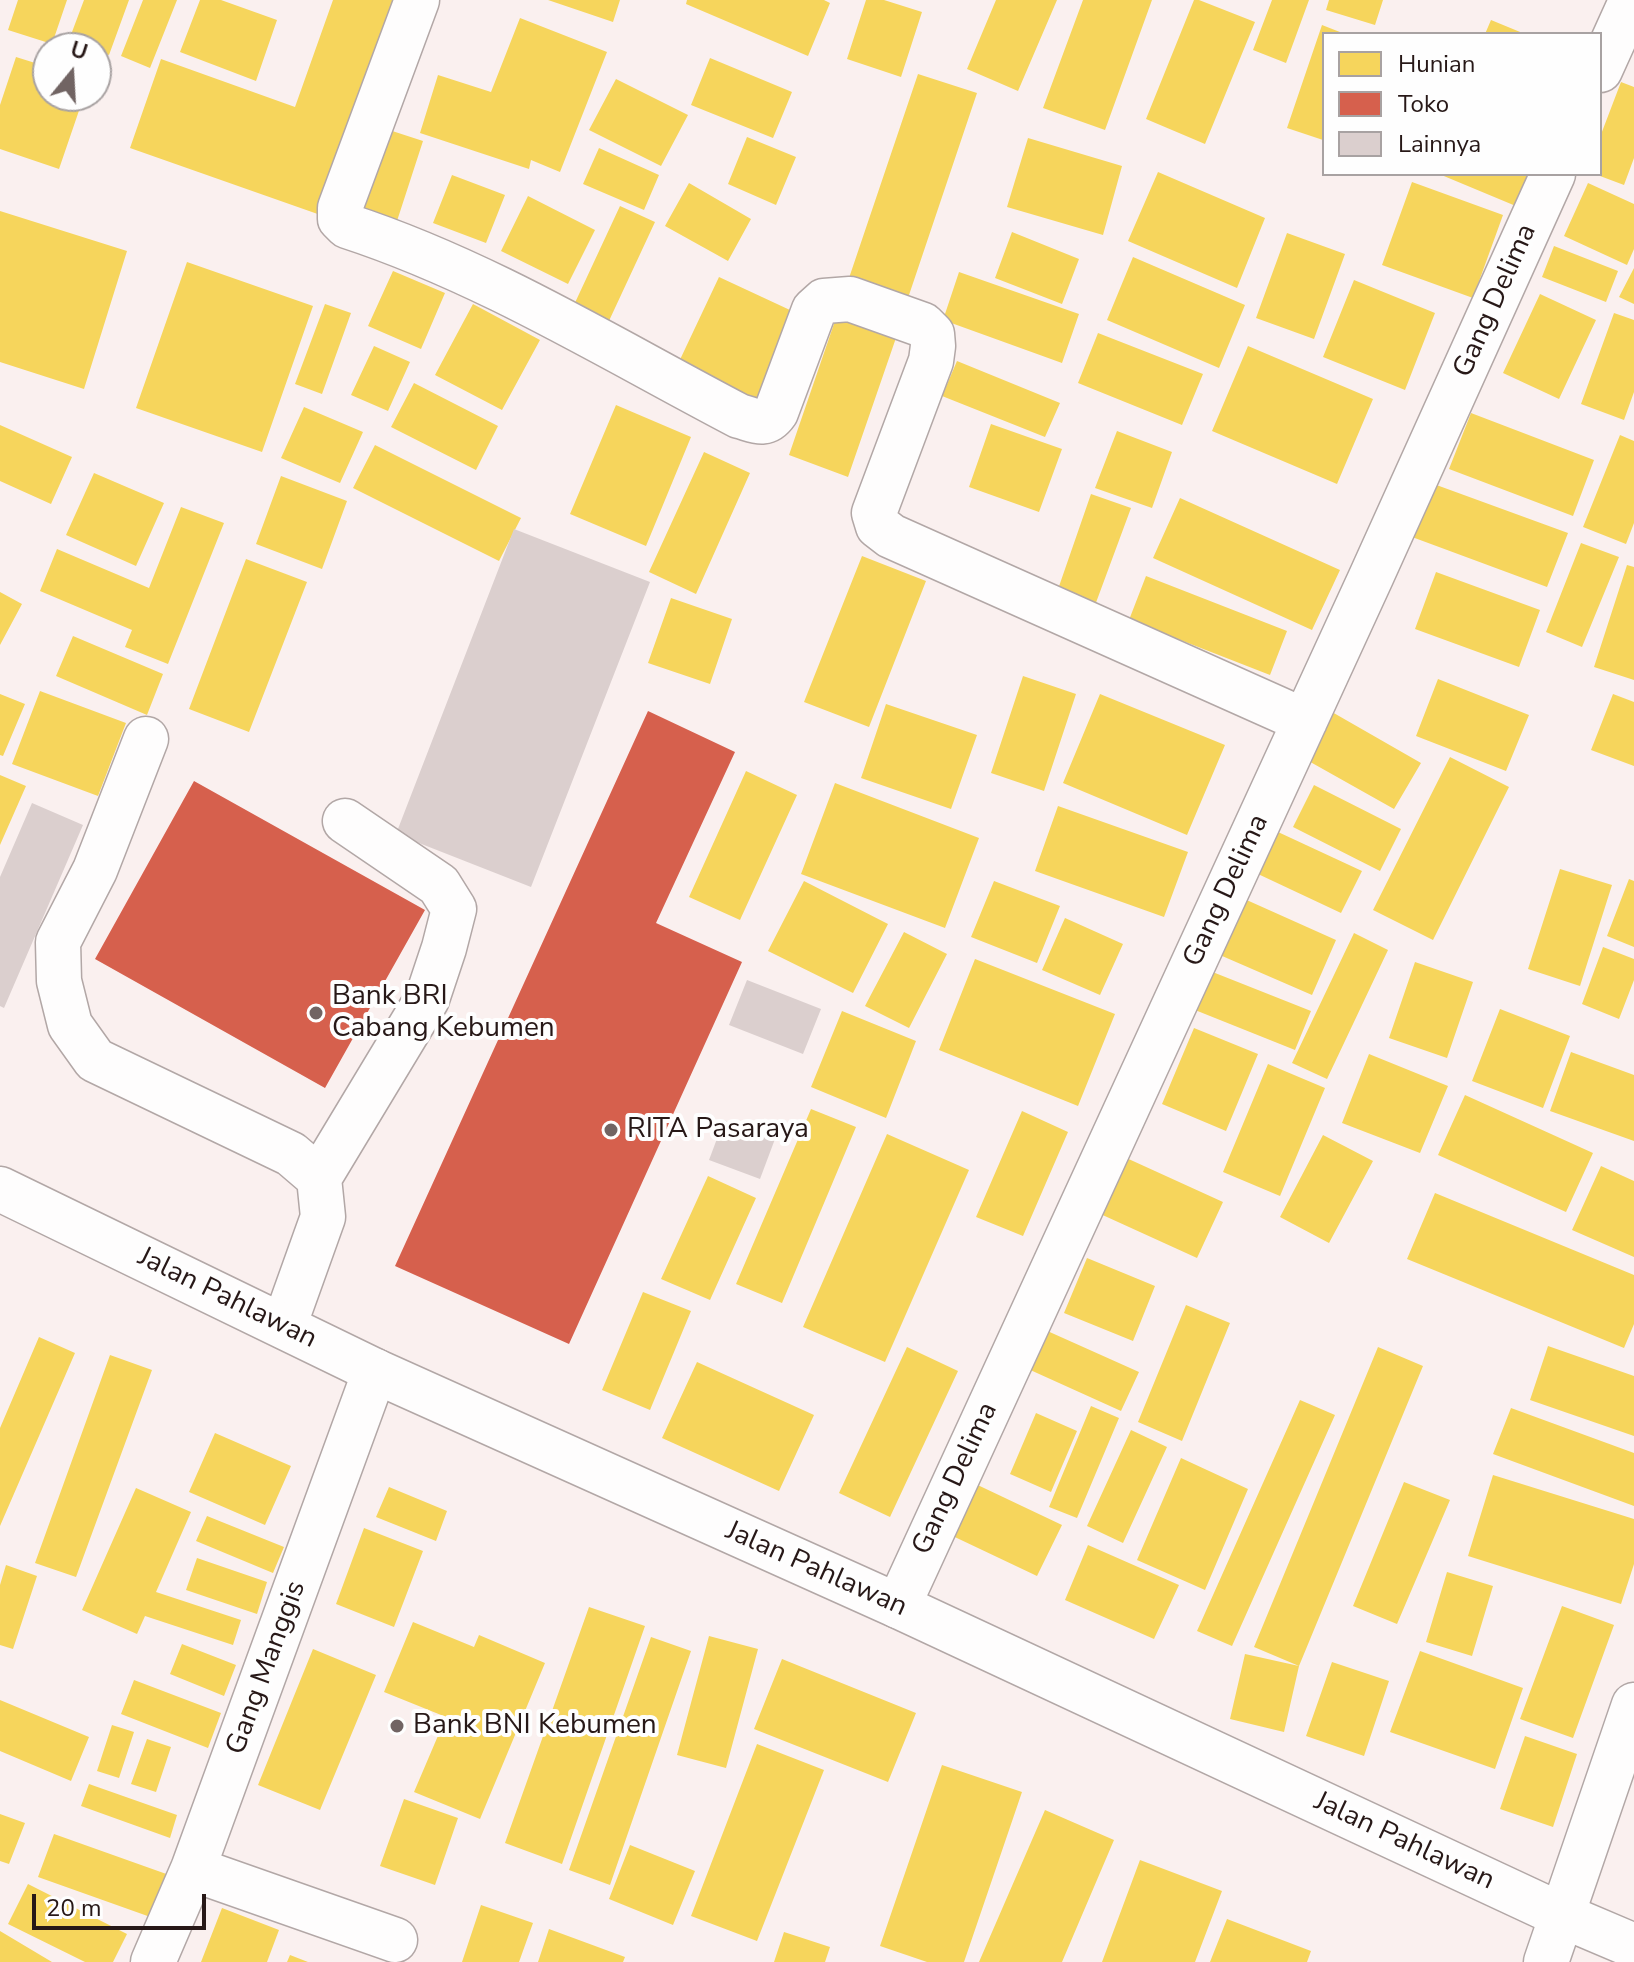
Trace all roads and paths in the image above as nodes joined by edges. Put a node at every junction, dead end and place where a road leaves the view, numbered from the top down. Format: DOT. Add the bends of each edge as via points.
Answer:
graph roads {
  1 [pos="417,0"];
  2 [pos="1621,6"];
  3 [pos="1602,64"];
  4 [pos="1552,176"];
  5 [pos="1305,721"];
  6 [pos="146,739"];
  7 [pos="345,821"];
  8 [pos="319,1178"];
  9 [pos="0,1189"];
  10 [pos="284,1326"];
  11 [pos="375,1371"];
  12 [pos="898,1606"];
  13 [pos="1634,1705"];
  14 [pos="193,1869"];
  15 [pos="1561,1915"];
  16 [pos="395,1940"];
  17 [pos="1634,1946"];
  18 [pos="153,1962"];
  19 [pos="1546,1962"];
  1 -- 5 [label="street" via="340,208 347,226 456,269 739,416 764,422 776,412 814,310 824,301 850,299 923,325 932,334 931,361 874,513 878,526 982,578"];
  2 -- 3 [label="street"];
  4 -- 5 [label="street, Gang Delima"];
  5 -- 12 [label="street, Gang Delima"];
  6 -- 8 [label="street" via="95,870 58,942 59,981 70,1025 95,1060 291,1154"];
  7 -- 8 [label="street" via="439,885 454,909 427,999"];
  8 -- 10 [label="street" via="323,1217"];
  9 -- 10 [label="street, Jalan Pahlawan"];
  10 -- 11 [label="street, Jalan Pahlawan"];
  11 -- 12 [label="street, Jalan Pahlawan"];
  11 -- 14 [label="street, Gang Manggis"];
  12 -- 15 [label="street, Jalan Pahlawan"];
  13 -- 15 [label="street"];
  14 -- 16 [label="street"];
  14 -- 18 [label="street, Gang Manggis"];
  15 -- 17 [label="street, Jalan Pahlawan"];
  15 -- 19 [label="street"];
}
